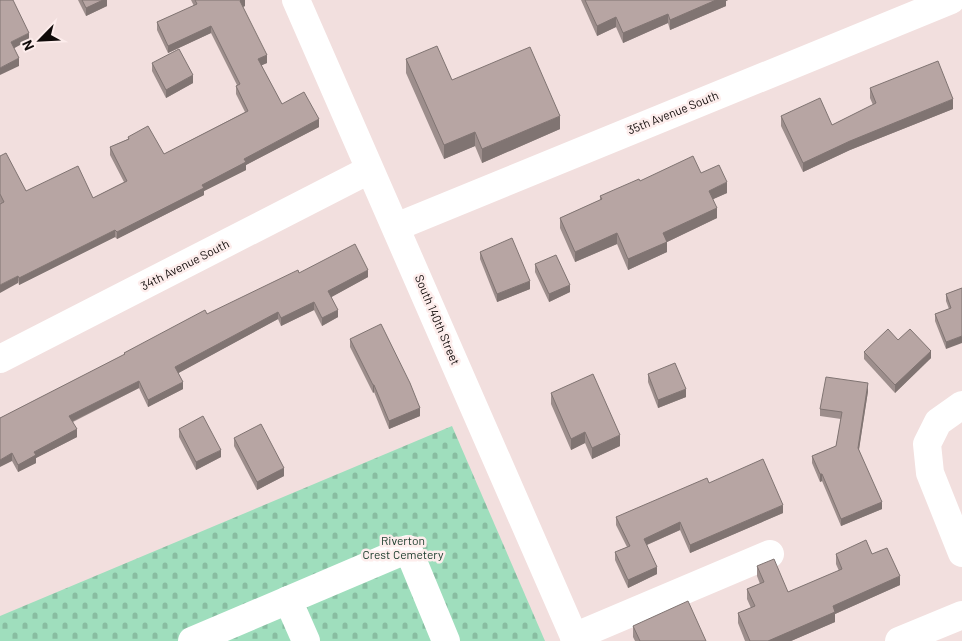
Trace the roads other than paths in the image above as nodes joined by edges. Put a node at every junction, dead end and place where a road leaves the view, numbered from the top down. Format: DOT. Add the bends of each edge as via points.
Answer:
graph roads {
  1 [pos="296,0"];
  2 [pos="951,0"];
  3 [pos="369,170"];
  4 [pos="396,226"];
  5 [pos="0,359"];
  6 [pos="962,405"];
  7 [pos="962,553"];
  8 [pos="770,554"];
  9 [pos="288,600"];
  10 [pos="962,615"];
  11 [pos="575,639"];
  12 [pos="192,641"];
  13 [pos="306,641"];
  14 [pos="446,641"];
  15 [pos="899,641"];
  1 -- 3 [label="street, South 140th Street"];
  2 -- 4 [label="street, 35th Avenue South"];
  3 -- 4 [label="street, South 140th Street"];
  3 -- 5 [label="street, 34th Avenue South"];
  4 -- 11 [label="street, South 140th Street"];
  6 -- 7 [label="street" via="938,422 927,444 930,473"];
  8 -- 11 [label="street"];
  9 -- 12 [label="street"];
  9 -- 13 [label="street"];
  9 -- 14 [label="street" via="408,549"];
  10 -- 15 [label="street"];
}
